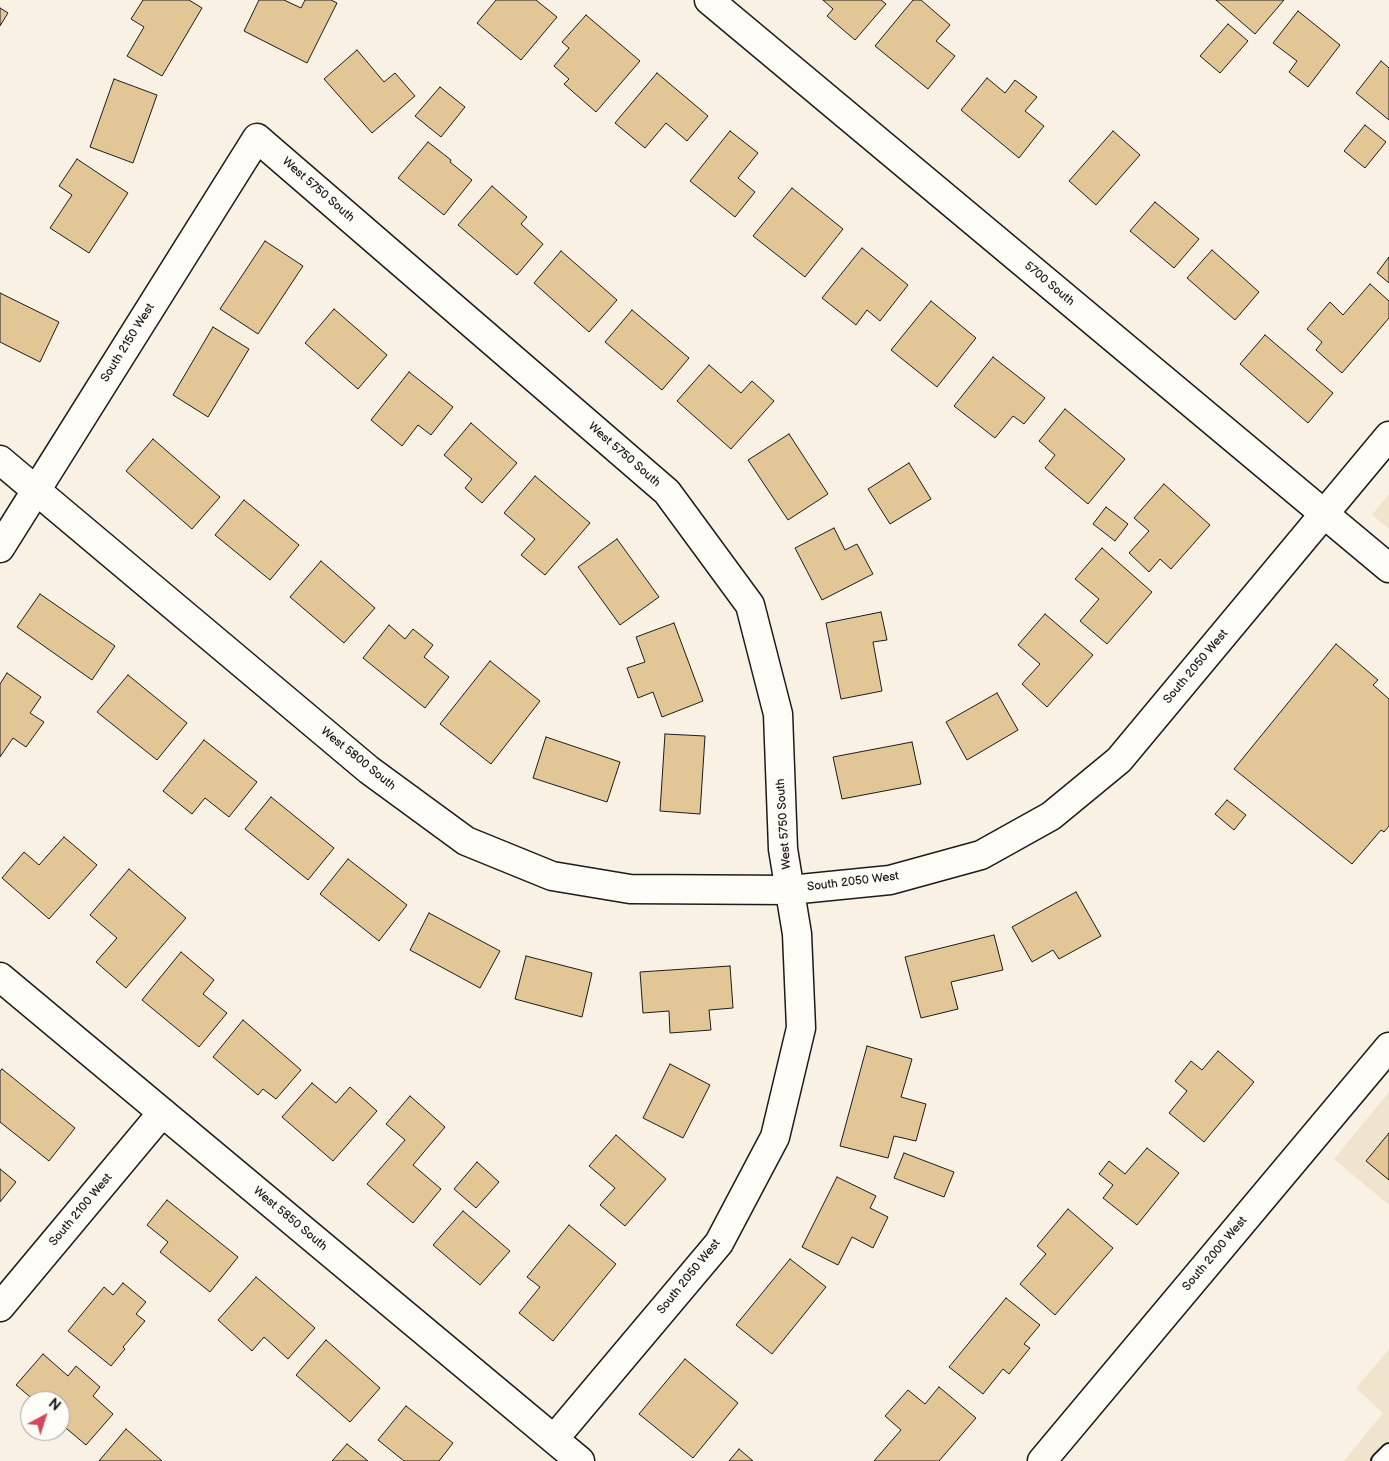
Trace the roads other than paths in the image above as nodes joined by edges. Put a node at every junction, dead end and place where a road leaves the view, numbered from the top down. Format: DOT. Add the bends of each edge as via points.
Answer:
graph roads {
  1 [pos="709,0"];
  2 [pos="256,138"];
  3 [pos="1389,436"];
  4 [pos="0,460"];
  5 [pos="37,490"];
  6 [pos="1324,514"];
  7 [pos="0,548"];
  8 [pos="1389,568"];
  9 [pos="790,890"];
  10 [pos="0,977"];
  11 [pos="1389,1047"];
  12 [pos="162,1113"];
  13 [pos="0,1307"];
  14 [pos="554,1439"];
  15 [pos="1389,1451"];
  16 [pos="580,1461"];
  17 [pos="1042,1461"];
  18 [pos="1379,1461"];
  1 -- 6 [label="street, 5700 South"];
  2 -- 5 [label="street, South 2150 West"];
  2 -- 9 [label="street, West 5750 South" via="667,492 750,605 778,714 783,849"];
  3 -- 6 [label="street, South 2050 West"];
  4 -- 5 [label="street, West 5800 South"];
  5 -- 7 [label="street, South 2150 West"];
  5 -- 9 [label="street, West 5800 South" via="369,770 466,840 552,876 630,889"];
  6 -- 8 [label="street, 5700 South"];
  6 -- 9 [label="street, South 2050 West" via="1119,760 1051,816 981,854 890,880"];
  9 -- 14 [label="street, South 2050 West" via="797,934 801,1028 775,1137 719,1243"];
  10 -- 12 [label="street, West 5850 South"];
  11 -- 17 [label="street, South 2000 West"];
  12 -- 13 [label="street, South 2100 West"];
  12 -- 14 [label="street, West 5850 South"];
  14 -- 16 [label="street, West 5850 South"];
  15 -- 18 [label="lane"];
}
